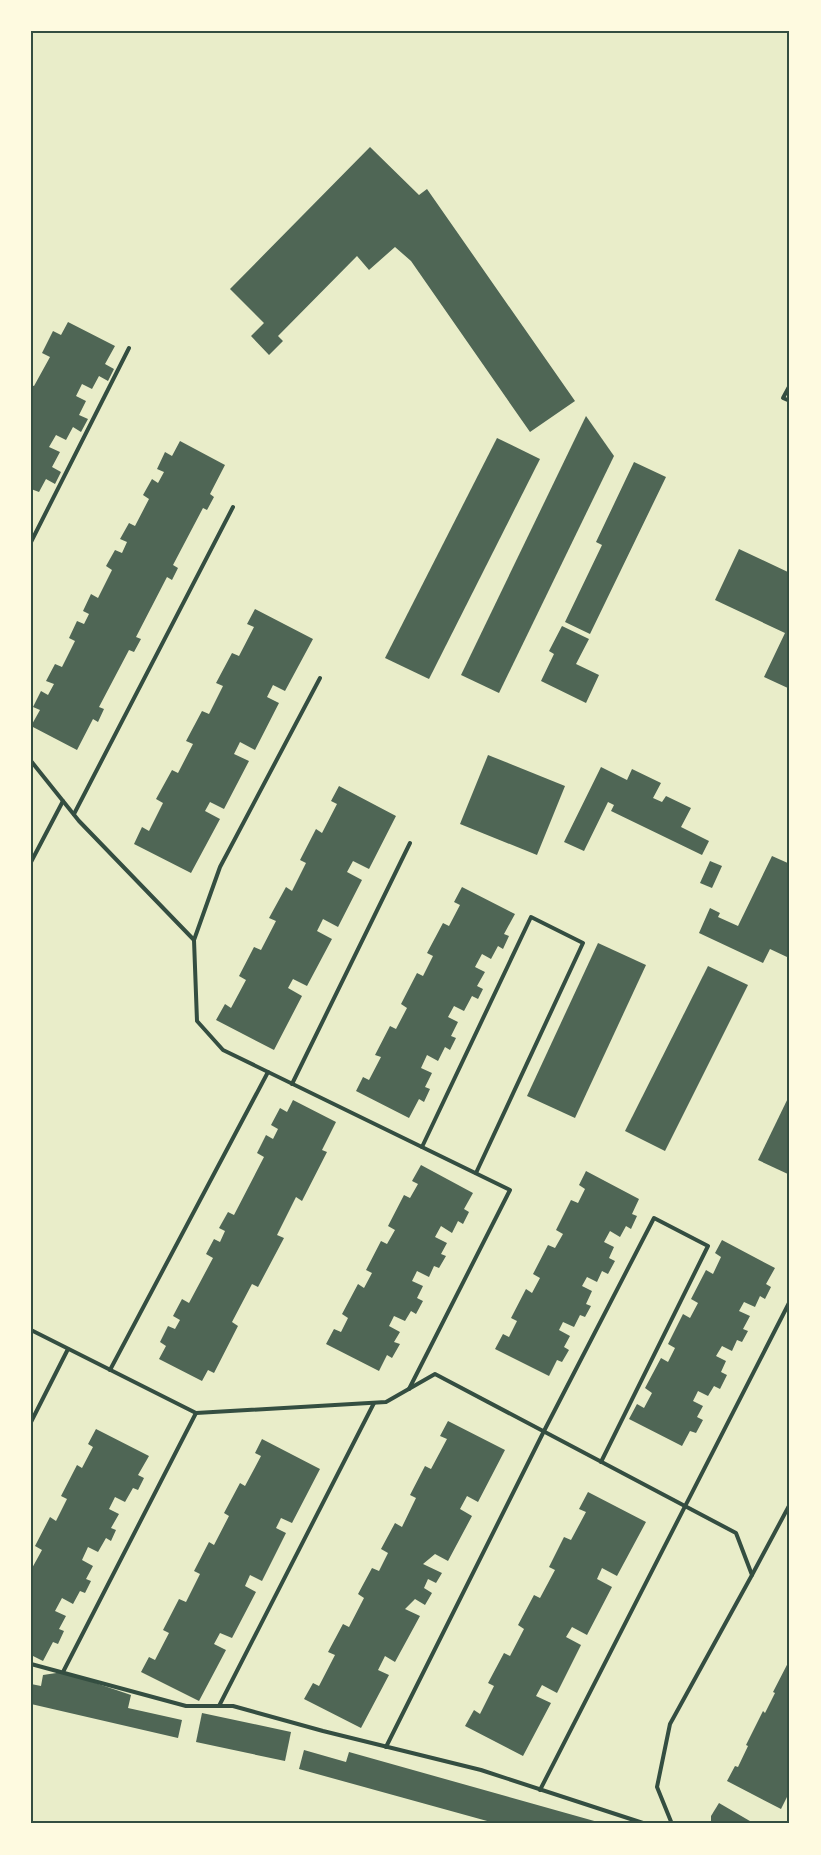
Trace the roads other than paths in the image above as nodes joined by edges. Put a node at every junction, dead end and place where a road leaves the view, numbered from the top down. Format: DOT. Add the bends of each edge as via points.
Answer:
graph roads {
  1 [pos="129,348"];
  2 [pos="790,385"];
  3 [pos="790,401"];
  4 [pos="233,507"];
  5 [pos="31,542"];
  6 [pos="320,678"];
  7 [pos="31,761"];
  8 [pos="63,801"];
  9 [pos="74,814"];
  10 [pos="410,843"];
  11 [pos="31,862"];
  12 [pos="194,940"];
  13 [pos="268,1072"];
  14 [pos="292,1084"];
  15 [pos="422,1147"];
  16 [pos="476,1173"];
  17 [pos="790,1301"];
  18 [pos="31,1330"];
  19 [pos="68,1349"];
  20 [pos="110,1370"];
  21 [pos="408,1389"];
  22 [pos="374,1403"];
  23 [pos="196,1413"];
  24 [pos="31,1422"];
  25 [pos="544,1431"];
  26 [pos="600,1462"];
  27 [pos="790,1504"];
  28 [pos="683,1506"];
  29 [pos="752,1575"];
  30 [pos="31,1664"];
  31 [pos="63,1672"];
  32 [pos="219,1706"];
  33 [pos="386,1747"];
  34 [pos="540,1790"];
  35 [pos="646,1824"];
  36 [pos="672,1824"];
  1 -- 5 [label="lane"];
  2 -- 3 [label="lane" via="783,398"];
  4 -- 9 [label="lane"];
  6 -- 12 [label="lane" via="220,867"];
  7 -- 8 [label="lane"];
  8 -- 9 [label="lane"];
  8 -- 11 [label="lane"];
  9 -- 12 [label="lane"];
  10 -- 14 [label="lane"];
  12 -- 13 [label="lane" via="197,1021 223,1050"];
  13 -- 14 [label="lane"];
  13 -- 20 [label="lane"];
  14 -- 15 [label="lane"];
  15 -- 16 [label="lane"];
  15 -- 16 [label="lane" via="531,917 583,943"];
  16 -- 21 [label="lane" via="510,1190"];
  17 -- 28 [label="lane"];
  18 -- 19 [label="lane"];
  19 -- 20 [label="lane"];
  19 -- 24 [label="lane"];
  20 -- 23 [label="lane"];
  21 -- 22 [label="lane" via="386,1402"];
  21 -- 25 [label="lane" via="435,1374"];
  22 -- 23 [label="lane"];
  22 -- 32 [label="lane"];
  23 -- 31 [label="lane"];
  25 -- 26 [label="lane"];
  25 -- 26 [label="lane" via="654,1218 708,1246"];
  25 -- 33 [label="lane"];
  26 -- 28 [label="lane"];
  27 -- 29 [label="lane"];
  28 -- 29 [label="lane" via="736,1533"];
  28 -- 34 [label="lane"];
  29 -- 36 [label="lane" via="670,1724 657,1787"];
  30 -- 31 [label="lane"];
  31 -- 32 [label="lane" via="186,1706"];
  32 -- 33 [label="lane" via="233,1706"];
  33 -- 34 [label="lane" via="481,1770"];
  34 -- 35 [label="lane"];
}
